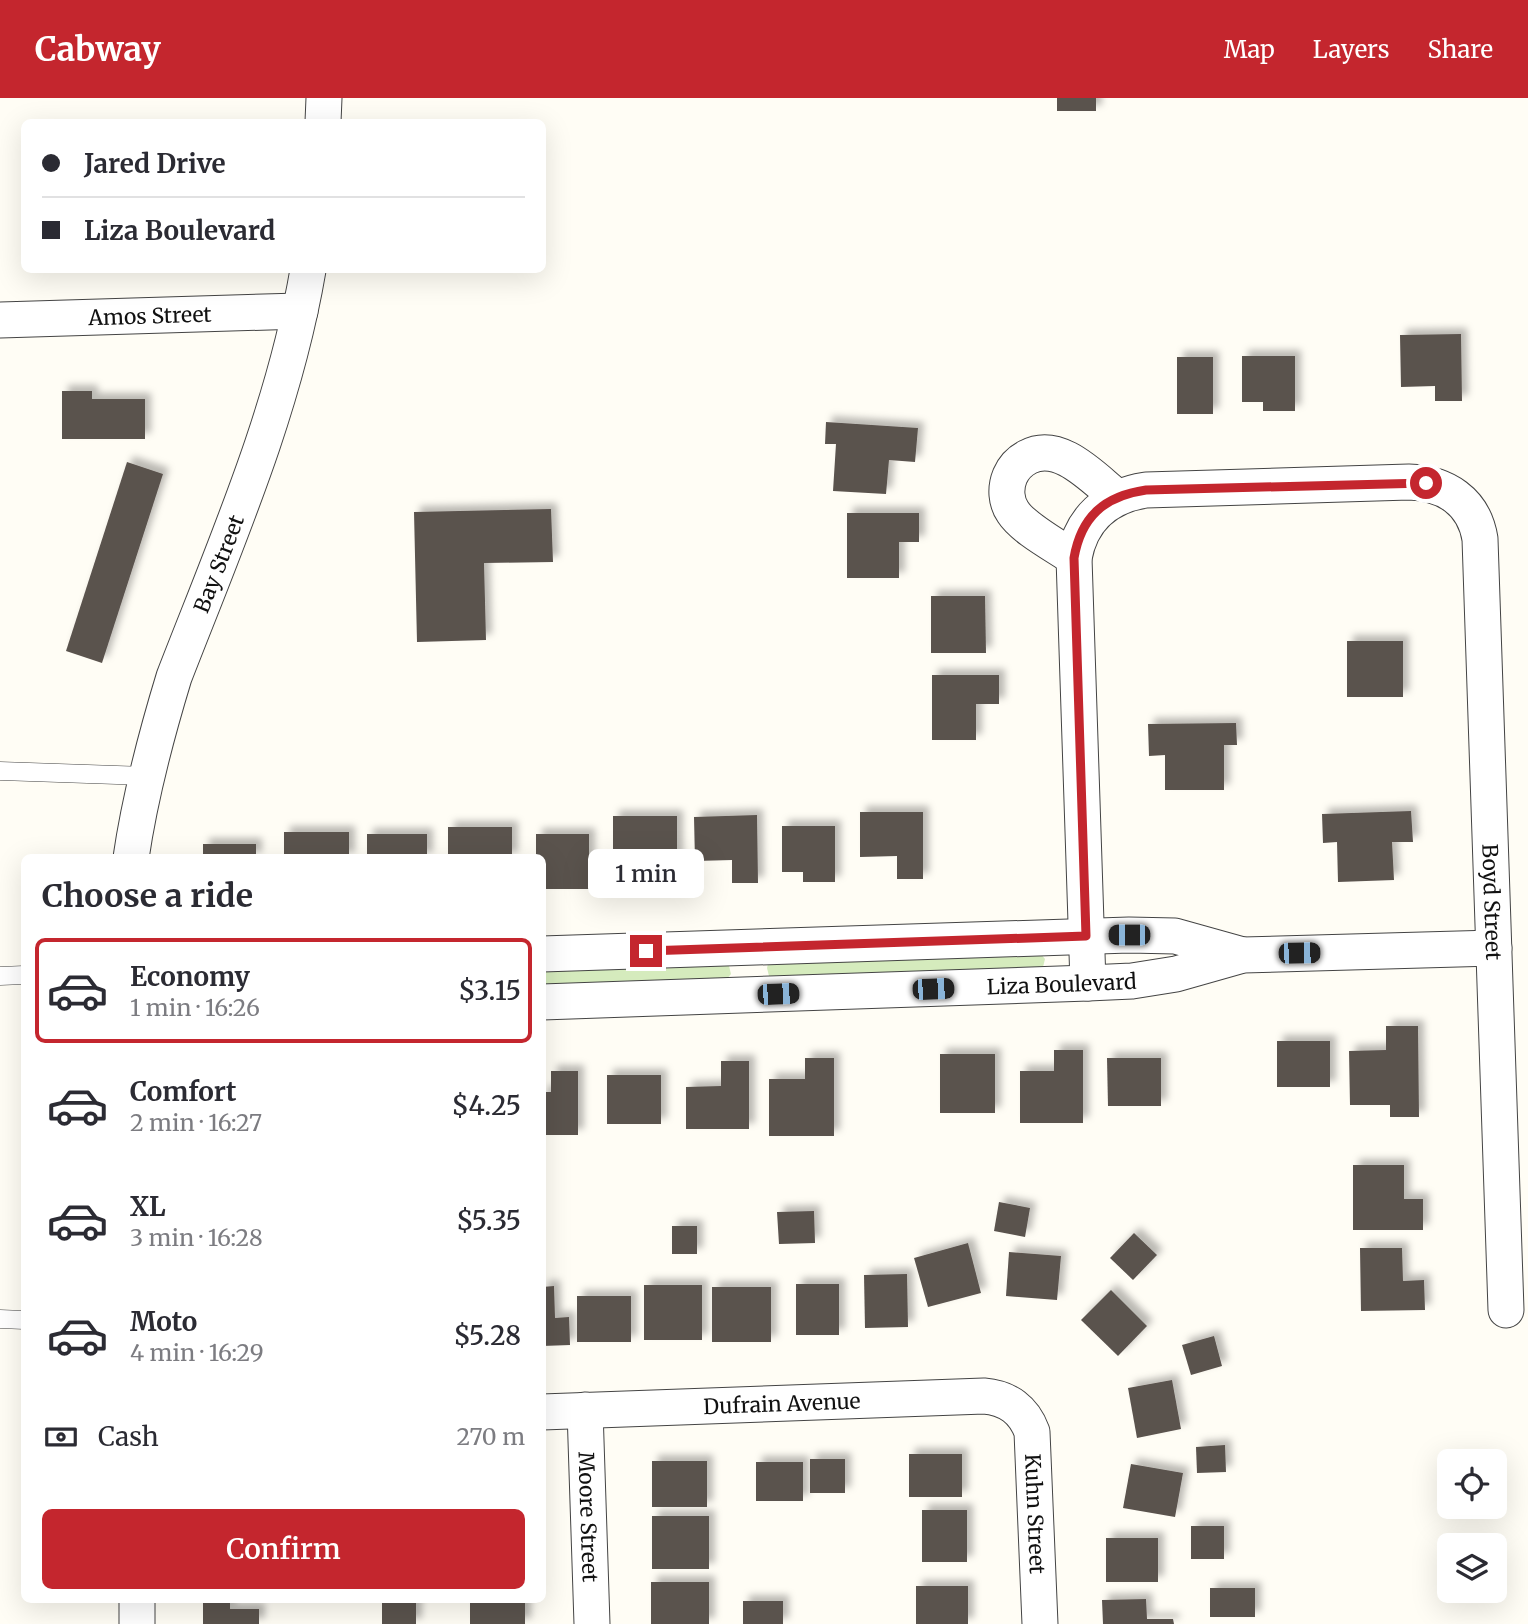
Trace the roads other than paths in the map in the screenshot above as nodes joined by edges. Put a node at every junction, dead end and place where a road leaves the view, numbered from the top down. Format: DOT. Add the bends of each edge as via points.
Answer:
graph roads {
  1 [pos="324,98"];
  2 [pos="323,119"];
  3 [pos="307,273"];
  4 [pos="300,311"];
  5 [pos="0,320"];
  6 [pos="1117,497"];
  7 [pos="1074,558"];
  8 [pos="0,771"];
  9 [pos="146,776"];
  10 [pos="132,854"];
  11 [pos="1086,936"];
  12 [pos="750,947"];
  13 [pos="1494,948"];
  14 [pos="546,954"];
  15 [pos="1243,955"];
  16 [pos="21,975"];
  17 [pos="0,976"];
  18 [pos="1088,983"];
  19 [pos="752,995"];
  20 [pos="546,1002"];
  21 [pos="1506,1310"];
  22 [pos="0,1319"];
  23 [pos="21,1320"];
  24 [pos="1018,1409"];
  25 [pos="585,1410"];
  26 [pos="546,1412"];
  27 [pos="136,1603"];
  28 [pos="137,1624"];
  29 [pos="592,1624"];
  30 [pos="1040,1624"];
  1 -- 2 [label="street"];
  3 -- 4 [label="street, Bay Street"];
  4 -- 5 [label="street, Amos Street"];
  4 -- 9 [label="street, Bay Street" via="256,466 174,677"];
  6 -- 7 [label="street" via="1087,522"];
  6 -- 7 [label="street" via="1061,455 1039,453 1015,467 1007,484 1013,512"];
  6 -- 13 [label="street, Boyd Street" via="1146,490 1409,482 1435,485 1459,498 1474,518 1480,539"];
  7 -- 11 [label="street"];
  8 -- 9 [label="lane"];
  9 -- 10 [label="street, Bay Street"];
  11 -- 12 [label="street, Liza Boulevard"];
  11 -- 15 [label="street, Liza Boulevard" via="1175,936"];
  11 -- 18 [label="street"];
  12 -- 14 [label="street, Liza Boulevard"];
  12 -- 19 [label="street"];
  13 -- 15 [label="street, Liza Boulevard"];
  13 -- 21 [label="street, Boyd Street"];
  15 -- 18 [label="street, Liza Boulevard" via="1176,974"];
  16 -- 17 [label="lane"];
  18 -- 19 [label="street, Liza Boulevard"];
  19 -- 20 [label="street, Liza Boulevard"];
  22 -- 23 [label="lane"];
  24 -- 25 [label="street, Dufrain Avenue" via="1002,1399 984,1396"];
  24 -- 30 [label="street, Kuhn Street" via="1029,1423 1033,1441"];
  25 -- 26 [label="street, Dufrain Avenue"];
  25 -- 29 [label="street, Moore Street"];
  27 -- 28 [label="street"];
}
